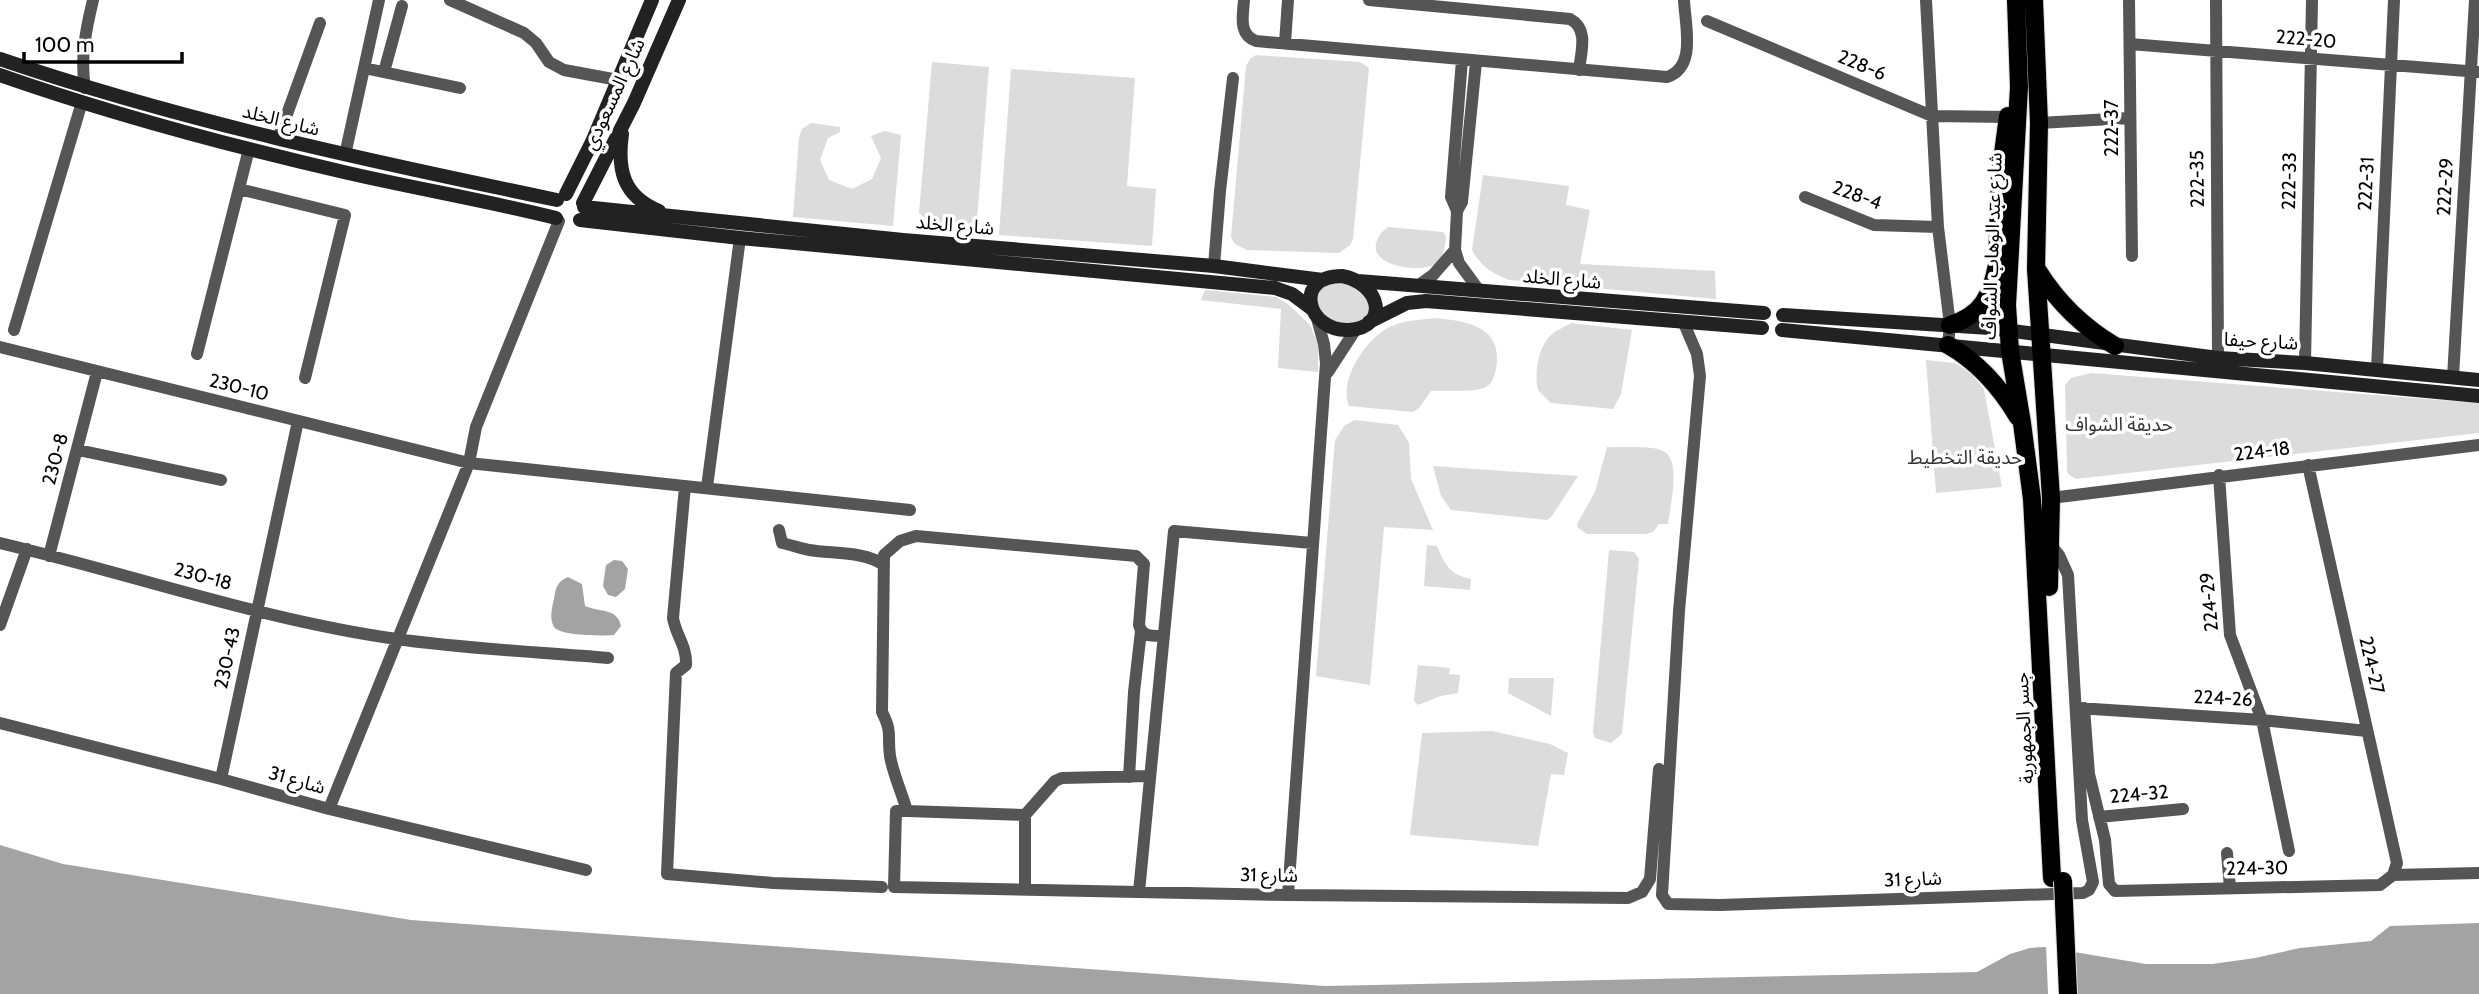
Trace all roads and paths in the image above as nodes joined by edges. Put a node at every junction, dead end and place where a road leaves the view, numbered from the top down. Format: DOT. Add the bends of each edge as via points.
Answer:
graph roads {
  1 [pos="93,0"];
  2 [pos="379,0"];
  3 [pos="450,0"];
  4 [pos="652,0"];
  5 [pos="679,0"];
  6 [pos="1244,0"];
  7 [pos="1288,0"];
  8 [pos="1369,0"];
  9 [pos="1684,0"];
  10 [pos="1926,0"];
  11 [pos="2016,0"];
  12 [pos="2034,0"];
  13 [pos="2129,0"];
  14 [pos="2216,0"];
  15 [pos="2312,0"];
  16 [pos="2394,0"];
  17 [pos="2475,0"];
  18 [pos="402,6"];
  19 [pos="1707,21"];
  20 [pos="320,23"];
  21 [pos="1284,44"];
  22 [pos="2130,44"];
  23 [pos="2215,51"];
  24 [pos="2310,58"];
  25 [pos="0,59"];
  26 [pos="1469,61"];
  27 [pos="2391,65"];
  28 [pos="364,68"];
  29 [pos="1579,70"];
  30 [pos="384,72"];
  31 [pos="2475,72"];
  32 [pos="0,75"];
  33 [pos="1233,78"];
  34 [pos="618,80"];
  35 [pos="2019,87"];
  36 [pos="460,88"];
  37 [pos="84,95"];
  38 [pos="1932,116"];
  39 [pos="2008,117"];
  40 [pos="2129,118"];
  41 [pos="624,122"];
  42 [pos="2039,123"];
  43 [pos="278,139"];
  44 [pos="248,149"];
  45 [pos="345,155"];
  46 [pos="239,189"];
  47 [pos="561,197"];
  48 [pos="1805,197"];
  49 [pos="667,214"];
  50 [pos="571,216"];
  51 [pos="1938,227"];
  52 [pos="740,238"];
  53 [pos="1455,250"];
  54 [pos="2132,256"];
  55 [pos="1214,266"];
  56 [pos="2036,269"];
  57 [pos="1323,279"];
  58 [pos="1357,281"];
  59 [pos="1419,285"];
  60 [pos="1478,289"];
  61 [pos="1552,304"];
  62 [pos="1314,312"];
  63 [pos="1783,315"];
  64 [pos="1683,321"];
  65 [pos="1369,322"];
  66 [pos="1950,324"];
  67 [pos="1356,329"];
  68 [pos="14,330"];
  69 [pos="1782,330"];
  70 [pos="2008,330"];
  71 [pos="2040,335"];
  72 [pos="1948,345"];
  73 [pos="2115,346"];
  74 [pos="0,347"];
  75 [pos="2010,351"];
  76 [pos="197,354"];
  77 [pos="2042,354"];
  78 [pos="2218,358"];
  79 [pos="2305,363"];
  80 [pos="2377,369"];
  81 [pos="97,372"];
  82 [pos="2453,377"];
  83 [pos="305,378"];
  84 [pos="2479,380"];
  85 [pos="1324,382"];
  86 [pos="2479,396"];
  87 [pos="298,421"];
  88 [pos="2022,423"];
  89 [pos="2479,445"];
  90 [pos="78,450"];
  91 [pos="469,463"];
  92 [pos="2308,464"];
  93 [pos="2219,475"];
  94 [pos="221,480"];
  95 [pos="685,486"];
  96 [pos="707,487"];
  97 [pos="2051,498"];
  98 [pos="910,510"];
  99 [pos="779,530"];
  100 [pos="0,543"];
  101 [pos="1312,543"];
  102 [pos="2050,544"];
  103 [pos="27,549"];
  104 [pos="49,555"];
  105 [pos="884,565"];
  106 [pos="2043,576"];
  107 [pos="257,610"];
  108 [pos="0,625"];
  109 [pos="1141,631"];
  110 [pos="1163,636"];
  111 [pos="398,639"];
  112 [pos="608,658"];
  113 [pos="2080,708"];
  114 [pos="2262,720"];
  115 [pos="0,723"];
  116 [pos="2367,731"];
  117 [pos="1659,769"];
  118 [pos="1149,776"];
  119 [pos="1129,777"];
  120 [pos="221,779"];
  121 [pos="329,809"];
  122 [pos="2183,809"];
  123 [pos="907,811"];
  124 [pos="1025,815"];
  125 [pos="2099,817"];
  126 [pos="2289,851"];
  127 [pos="2227,853"];
  128 [pos="586,870"];
  129 [pos="2479,873"];
  130 [pos="2393,875"];
  131 [pos="2057,879"];
  132 [pos="888,887"];
  133 [pos="2230,888"];
  134 [pos="1025,889"];
  135 [pos="1139,892"];
  136 [pos="1288,895"];
  137 [pos="2057,994"];
  138 [pos="2068,994"];
  1 -- 37 [label="street" via="83,51"];
  2 -- 28 [label="street"];
  3 -- 34 [label="street" via="524,33 549,62 564,70"];
  4 -- 34 [label="main road, شارع المسعودي"];
  5 -- 41 [label="main road, شارع المسعودي"];
  6 -- 21 [label="street" via="1243,27 1248,37"];
  7 -- 21 [label="street"];
  8 -- 29 [label="street" via="1570,19 1582,31"];
  9 -- 29 [label="street" via="1687,53 1677,72 1667,76"];
  10 -- 38 [label="street"];
  11 -- 35 [label="main road, شارع عبد الوهاب الشواف"];
  12 -- 42 [label="main road"];
  13 -- 22 [label="street, 222-37"];
  14 -- 23 [label="street, 222-35"];
  15 -- 24 [label="street, 222-33"];
  16 -- 27 [label="street, 222-31"];
  17 -- 31 [label="street, 222-29"];
  18 -- 30 [label="street"];
  19 -- 38 [label="street, 228-6"];
  20 -- 43 [label="street"];
  21 -- 26 [label="street"];
  22 -- 23 [label="street, 222-20"];
  22 -- 40 [label="street, 222-37"];
  23 -- 24 [label="street, 222-20"];
  23 -- 78 [label="street, 222-35"];
  24 -- 27 [label="street, 222-20"];
  24 -- 79 [label="street, 222-33"];
  25 -- 37 [label="main road, شارع الخلد"];
  26 -- 29 [label="street"];
  26 -- 53 [label="street"];
  27 -- 31 [label="street, 222-20"];
  27 -- 80 [label="street, 222-31"];
  28 -- 30 [label="street"];
  28 -- 45 [label="street"];
  30 -- 36 [label="street"];
  31 -- 82 [label="street, 222-29"];
  32 -- 37 [label="main road, شارع الخلد"];
  33 -- 55 [label="street"];
  34 -- 47 [label="main road, شارع المسعودي"];
  35 -- 39 [label="main road"];
  35 -- 70 [label="main road, شارع عبد الوهاب الشواف"];
  37 -- 43 [label="main road, شارع الخلد"];
  37 -- 44 [label="main road, شارع الخلد"];
  37 -- 68 [label="street"];
  38 -- 39 [label="street, 228-6"];
  38 -- 51 [label="street"];
  39 -- 66 [label="main road" via="1993,282 1974,313"];
  40 -- 42 [label="street"];
  40 -- 54 [label="street, 222-37"];
  41 -- 49 [label="main road" via="620,148 624,178 636,198"];
  41 -- 50 [label="main road, شارع المسعودي"];
  42 -- 56 [label="main road"];
  43 -- 45 [label="main road, شارع الخلد"];
  44 -- 46 [label="street"];
  44 -- 50 [label="main road, شارع الخلد"];
  45 -- 47 [label="main road, شارع الخلد"];
  46 -- 76 [label="street"];
  46 -- 83 [label="street" via="345,215"];
  47 -- 50 [label="main road" via="554,209"];
  47 -- 50 [label="main road, شارع الخلد" via="576,196"];
  48 -- 51 [label="street, 228-4" via="1874,225"];
  49 -- 50 [label="main road, شارع الخلد"];
  49 -- 55 [label="main road, شارع الخلد" via="903,240"];
  50 -- 52 [label="main road, شارع الخلد"];
  50 -- 91 [label="street" via="476,427"];
  51 -- 66 [label="street"];
  52 -- 62 [label="main road, شارع الخلد" via="1275,288 1300,298"];
  52 -- 96 [label="street"];
  53 -- 59 [label="street"];
  53 -- 60 [label="street"];
  55 -- 57 [label="main road, شارع الخلد"];
  56 -- 71 [label="main road"];
  56 -- 73 [label="main road" via="2073,315"];
  57 -- 58 [label="main road" via="1342,276"];
  57 -- 62 [label="main road" via="1311,294"];
  58 -- 59 [label="main road, شارع الخلد"];
  58 -- 65 [label="main road" via="1375,300"];
  59 -- 60 [label="main road, شارع الخلد"];
  60 -- 61 [label="main road, شارع الخلد"];
  61 -- 64 [label="main road, شارع الخلد"];
  61 -- 64 [label="main road, شارع الخلد" via="1763,321"];
  61 -- 65 [label="main road, شارع الخلد" via="1426,301 1407,303"];
  62 -- 67 [label="main road" via="1332,327"];
  62 -- 85 [label="street" via="1326,354"];
  63 -- 66 [label="main road"];
  64 -- 113 [label="street, شارع 31" via="1697,354 1700,376 1679,611 1665,901 1720,905 2084,893 2093,882 2082,820"];
  65 -- 67 [label="main road"];
  66 -- 70 [label="main road"];
  66 -- 72 [label="street"];
  67 -- 85 [label="street" via="1333,360"];
  69 -- 72 [label="main road"];
  70 -- 71 [label="main road"];
  70 -- 75 [label="main road, شارع عبد الوهاب الشواف"];
  71 -- 73 [label="main road, شارع حيفا"];
  71 -- 77 [label="main road"];
  72 -- 75 [label="main road"];
  72 -- 88 [label="main road" via="1983,370"];
  73 -- 78 [label="main road, شارع حيفا"];
  74 -- 81 [label="street, 230-10"];
  75 -- 77 [label="main road"];
  75 -- 88 [label="main road, شارع عبد الوهاب الشواف"];
  77 -- 86 [label="main road, شارع حيفا"];
  77 -- 97 [label="main road"];
  78 -- 79 [label="main road, شارع حيفا"];
  79 -- 80 [label="main road, شارع حيفا"];
  80 -- 82 [label="main road, شارع حيفا"];
  81 -- 87 [label="street, 230-10"];
  81 -- 90 [label="street, 230-8"];
  82 -- 84 [label="main road, شارع حيفا"];
  85 -- 101 [label="street"];
  87 -- 91 [label="street, 230-10"];
  87 -- 107 [label="street, 230-43"];
  88 -- 106 [label="main road, شارع عبد الوهاب الشواف"];
  89 -- 92 [label="street, 224-18"];
  90 -- 94 [label="street"];
  90 -- 104 [label="street, 230-8"];
  91 -- 95 [label="street, 230-10"];
  91 -- 111 [label="street"];
  92 -- 93 [label="street, 224-18"];
  92 -- 116 [label="street, 224-27"];
  93 -- 97 [label="street, 224-18"];
  93 -- 114 [label="street, 224-29" via="2230,635"];
  95 -- 96 [label="street, 230-10"];
  95 -- 132 [label="street, شارع 31" via="673,618 686,665 676,673 667,874"];
  96 -- 98 [label="street, 230-10"];
  97 -- 102 [label="main road"];
  99 -- 105 [label="street" via="782,544 876,559"];
  100 -- 103 [label="street, 230-18"];
  101 -- 110 [label="street" via="1174,531"];
  101 -- 136 [label="street"];
  102 -- 106 [label="main road"];
  102 -- 113 [label="street" via="2068,575"];
  103 -- 104 [label="street, 230-18"];
  103 -- 108 [label="street"];
  104 -- 107 [label="street, 230-18"];
  105 -- 109 [label="street" via="884,555 892,547 916,536 1136,556 1144,564"];
  105 -- 123 [label="street" via="882,712 891,730 890,759"];
  106 -- 131 [label="main road, جسر الجمهورية"];
  107 -- 111 [label="street, 230-18"];
  107 -- 120 [label="street, 230-43"];
  109 -- 110 [label="street"];
  109 -- 119 [label="street"];
  110 -- 118 [label="street"];
  111 -- 112 [label="street, 230-18"];
  111 -- 121 [label="street"];
  113 -- 114 [label="street, 224-26"];
  113 -- 125 [label="street"];
  114 -- 116 [label="street, 224-26"];
  114 -- 126 [label="street, 224-29"];
  115 -- 120 [label="street, شارع 31"];
  116 -- 130 [label="street, 224-27" via="2397,863"];
  117 -- 136 [label="street, شارع 31" via="1650,879 1642,892 1628,898"];
  118 -- 119 [label="street"];
  118 -- 135 [label="street"];
  119 -- 124 [label="street" via="1062,778"];
  120 -- 121 [label="street, شارع 31"];
  121 -- 128 [label="street, شارع 31"];
  122 -- 125 [label="street, 224-32"];
  123 -- 124 [label="street"];
  123 -- 132 [label="street" via="896,811"];
  124 -- 134 [label="street"];
  125 -- 133 [label="street, 224-30" via="2112,889"];
  127 -- 133 [label="street"];
  129 -- 130 [label="street, 224-30"];
  130 -- 133 [label="street, 224-30" via="2380,885"];
  131 -- 137 [label="main road, جسر الجمهورية"];
  131 -- 138 [label="main road, جسر الجمهورية, bridge"];
  132 -- 134 [label="street, شارع 31"];
  134 -- 135 [label="street, شارع 31"];
  135 -- 136 [label="street, شارع 31"];
}
